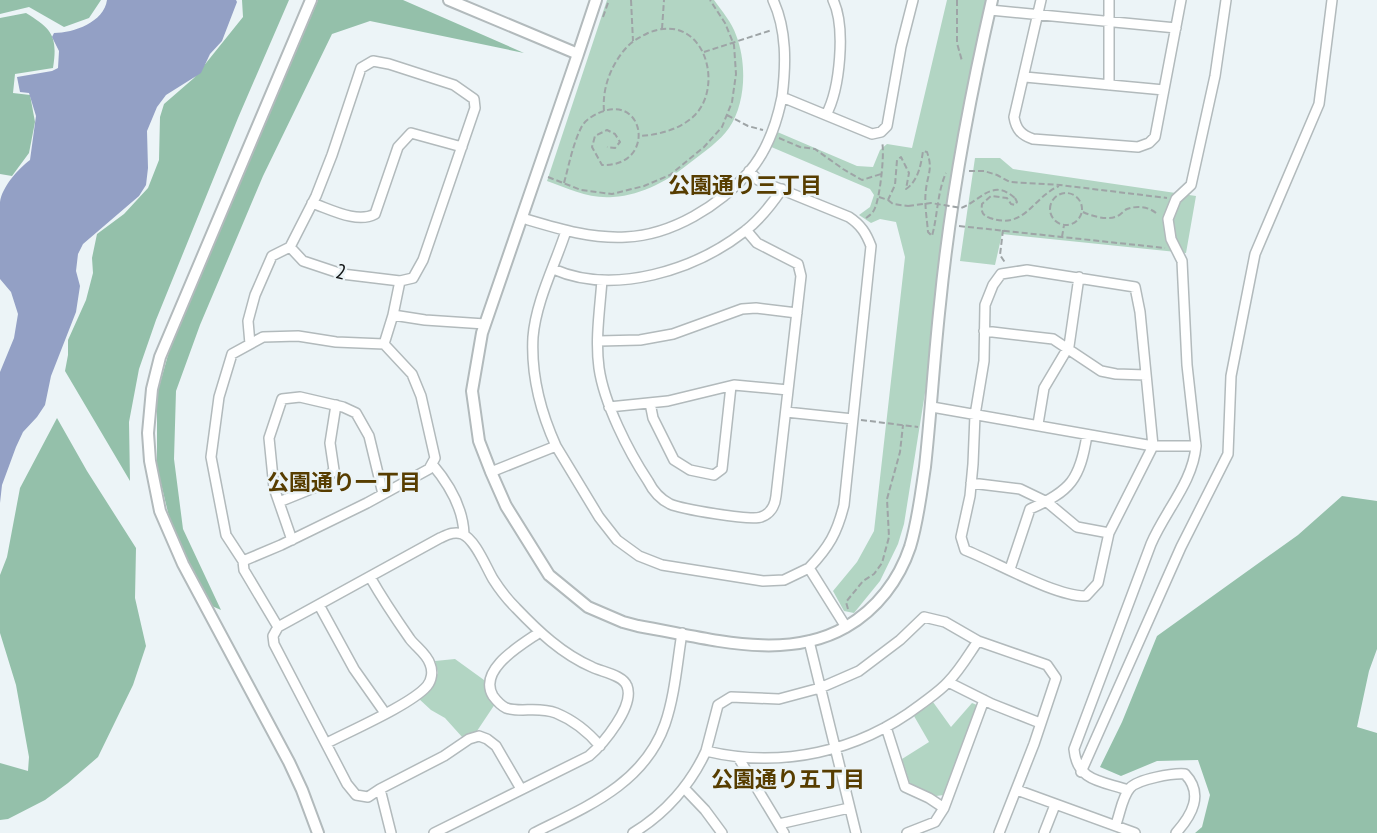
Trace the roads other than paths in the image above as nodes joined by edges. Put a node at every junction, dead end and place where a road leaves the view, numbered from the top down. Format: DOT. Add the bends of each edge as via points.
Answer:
graph roads {
  1 [pos="311,0"];
  2 [pos="449,0"];
  3 [pos="596,0"];
  4 [pos="773,0"];
  5 [pos="913,0"];
  6 [pos="1041,0"];
  7 [pos="1109,0"];
  8 [pos="1181,0"];
  9 [pos="1226,0"];
  10 [pos="1332,0"];
  11 [pos="836,2"];
  12 [pos="991,5"];
  13 [pos="1038,15"];
  14 [pos="1109,22"];
  15 [pos="1176,28"];
  16 [pos="578,54"];
  17 [pos="1025,77"];
  18 [pos="1109,85"];
  19 [pos="1164,90"];
  20 [pos="783,97"];
  21 [pos="826,115"];
  22 [pos="462,147"];
  23 [pos="749,171"];
  24 [pos="782,189"];
  25 [pos="312,203"];
  26 [pos="522,218"];
  27 [pos="746,230"];
  28 [pos="566,231"];
  29 [pos="290,247"];
  30 [pos="553,269"];
  31 [pos="1079,277"];
  32 [pos="602,280"];
  33 [pos="400,281"];
  34 [pos="797,313"];
  35 [pos="393,315"];
  36 [pos="485,324"];
  37 [pos="984,331"];
  38 [pos="598,341"];
  39 [pos="250,344"];
  40 [pos="384,344"];
  41 [pos="1068,350"];
  42 [pos="1146,375"];
  43 [pos="731,386"];
  44 [pos="788,390"];
  45 [pos="650,403"];
  46 [pos="336,405"];
  47 [pos="609,407"];
  48 [pos="932,407"];
  49 [pos="786,412"];
  50 [pos="975,415"];
  51 [pos="853,419"];
  52 [pos="1038,424"];
  53 [pos="1088,435"];
  54 [pos="556,446"];
  55 [pos="1153,446"];
  56 [pos="1196,446"];
  57 [pos="432,464"];
  58 [pos="491,472"];
  59 [pos="971,483"];
  60 [pos="383,495"];
  61 [pos="279,502"];
  62 [pos="1047,502"];
  63 [pos="1109,533"];
  64 [pos="464,534"];
  65 [pos="292,540"];
  66 [pos="243,561"];
  67 [pos="808,567"];
  68 [pos="1010,569"];
  69 [pos="370,577"];
  70 [pos="319,605"];
  71 [pos="278,627"];
  72 [pos="846,627"];
  73 [pos="540,632"];
  74 [pos="682,633"];
  75 [pos="809,641"];
  76 [pos="978,641"];
  77 [pos="948,682"];
  78 [pos="820,688"];
  79 [pos="984,700"];
  80 [pos="385,714"];
  81 [pos="1040,723"];
  82 [pos="886,727"];
  83 [pos="327,743"];
  84 [pos="600,746"];
  85 [pos="836,749"];
  86 [pos="706,751"];
  87 [pos="738,757"];
  88 [pos="1081,772"];
  89 [pos="684,788"];
  90 [pos="380,789"];
  91 [pos="520,789"];
  92 [pos="1017,790"];
  93 [pos="1128,790"];
  94 [pos="1056,805"];
  95 [pos="849,807"];
  96 [pos="944,808"];
  97 [pos="779,824"];
  98 [pos="1116,824"];
  99 [pos="648,829"];
  100 [pos="318,833"];
  101 [pos="391,833"];
  102 [pos="434,833"];
  103 [pos="534,833"];
  104 [pos="633,833"];
  105 [pos="722,833"];
  106 [pos="784,833"];
  107 [pos="856,833"];
  108 [pos="906,833"];
  109 [pos="999,833"];
  110 [pos="1044,833"];
  111 [pos="1135,833"];
  112 [pos="1176,833"];
  1 -- 100 [label="street" via="160,357 152,389 148,445 154,486 168,534 289,762"];
  2 -- 16 [label="street"];
  3 -- 16 [label="street"];
  4 -- 20 [label="street" via="784,41"];
  5 -- 21 [label="street" via="887,126 872,134"];
  6 -- 13 [label="street"];
  7 -- 14 [label="street"];
  8 -- 15 [label="street"];
  9 -- 56 [label="street" via="1215,76 1191,185 1176,199 1168,221 1171,240 1182,261"];
  10 -- 88 [label="street" via="1319,104 1255,254 1231,376 1228,454 1181,547"];
  11 -- 21 [label="street" via="841,48"];
  12 -- 13 [label="street"];
  12 -- 48 [label="street" via="952,207"];
  13 -- 14 [label="street"];
  13 -- 17 [label="street"];
  14 -- 15 [label="street"];
  14 -- 18 [label="street"];
  15 -- 19 [label="street"];
  16 -- 26 [label="street"];
  17 -- 18 [label="street"];
  17 -- 19 [label="street" via="1014,117 1016,127 1033,139 1138,147 1149,143 1155,137"];
  18 -- 19 [label="street"];
  20 -- 21 [label="street"];
  20 -- 23 [label="street" via="771,133"];
  22 -- 25 [label="street" via="411,133 398,147 375,214 367,218"];
  22 -- 25 [label="street" via="475,108 474,99 454,85 373,61 361,68 333,155"];
  22 -- 33 [label="street" via="423,260 413,278"];
  23 -- 24 [label="street" via="758,180"];
  23 -- 28 [label="street" via="707,208 664,229 626,237"];
  24 -- 27 [label="street"];
  24 -- 51 [label="street" via="859,223 871,246"];
  25 -- 29 [label="street"];
  26 -- 28 [label="street"];
  26 -- 36 [label="street"];
  27 -- 32 [label="street" via="676,268"];
  27 -- 34 [label="street" via="757,243 798,264 801,276"];
  28 -- 30 [label="street"];
  29 -- 33 [label="street, 2" via="303,261 342,274"];
  29 -- 39 [label="street" via="272,256 255,295 248,321"];
  30 -- 32 [label="street"];
  30 -- 54 [label="street" via="533,338 535,379"];
  31 -- 37 [label="street" via="1027,270 1001,274 985,304"];
  31 -- 41 [label="street"];
  31 -- 42 [label="street" via="1135,287"];
  32 -- 38 [label="street"];
  33 -- 35 [label="street"];
  34 -- 38 [label="street" via="742,309 673,334"];
  34 -- 44 [label="street"];
  35 -- 36 [label="street"];
  35 -- 40 [label="street"];
  36 -- 58 [label="street" via="472,391 479,441"];
  37 -- 41 [label="street" via="1053,339"];
  37 -- 50 [label="street" via="984,362"];
  38 -- 47 [label="street" via="599,369"];
  39 -- 40 [label="street" via="263,338 298,336"];
  39 -- 66 [label="street" via="232,354 219,397 211,458 226,535"];
  40 -- 57 [label="street" via="412,374 421,396 435,458"];
  41 -- 42 [label="street" via="1101,371"];
  41 -- 52 [label="street" via="1044,388"];
  42 -- 55 [label="street"];
  43 -- 44 [label="street"];
  43 -- 45 [label="street"];
  43 -- 45 [label="street" via="722,469 714,475 690,470 674,460 653,418"];
  44 -- 49 [label="street"];
  45 -- 47 [label="street"];
  46 -- 60 [label="street" via="356,413 369,436"];
  46 -- 61 [label="street" via="330,443 334,470 321,485"];
  46 -- 61 [label="street" via="300,397 282,399 269,438"];
  47 -- 49 [label="street" via="648,481 662,499 677,506 752,519 770,512 775,503"];
  48 -- 50 [label="street"];
  48 -- 72 [label="street" via="920,503 910,546 897,577 876,603"];
  49 -- 51 [label="street"];
  50 -- 52 [label="street"];
  50 -- 59 [label="street"];
  51 -- 67 [label="street" via="839,524 833,540"];
  52 -- 53 [label="street"];
  53 -- 55 [label="street"];
  53 -- 62 [label="street" via="1083,460 1070,484"];
  54 -- 58 [label="street"];
  54 -- 67 [label="street" via="600,517 618,540 639,556 662,565 763,581 784,580"];
  55 -- 56 [label="street"];
  55 -- 63 [label="street"];
  56 -- 88 [label="street" via="1189,476 1151,544 1074,749"];
  57 -- 60 [label="street"];
  57 -- 64 [label="street" via="454,497"];
  58 -- 74 [label="street" via="506,506 549,575 588,607 623,622"];
  59 -- 62 [label="street" via="1020,489"];
  59 -- 68 [label="street" via="961,537 965,550"];
  60 -- 65 [label="street"];
  61 -- 65 [label="street"];
  62 -- 63 [label="street" via="1077,527"];
  62 -- 68 [label="street" via="1030,509"];
  63 -- 68 [label="street" via="1098,583 1086,596 1045,585"];
  64 -- 69 [label="street" via="440,538"];
  64 -- 73 [label="street" via="506,597"];
  65 -- 66 [label="street"];
  66 -- 71 [label="street" via="244,570"];
  67 -- 72 [label="street"];
  69 -- 70 [label="street"];
  69 -- 80 [label="street" via="431,664 432,676 426,687"];
  70 -- 71 [label="street"];
  70 -- 80 [label="street" via="354,669"];
  71 -- 83 [label="street" via="274,644"];
  72 -- 75 [label="street"];
  73 -- 84 [label="street" via="567,655 623,679 628,687 622,713"];
  73 -- 84 [label="street" via="500,660 490,680 494,698 505,708 557,713"];
  74 -- 75 [label="street" via="753,645"];
  74 -- 103 [label="street" via="668,714 648,758 607,795"];
  75 -- 78 [label="street"];
  76 -- 77 [label="street"];
  76 -- 78 [label="street" via="945,622 924,617 859,672"];
  76 -- 81 [label="street" via="1047,665 1053,671 1056,678"];
  77 -- 79 [label="street"];
  77 -- 82 [label="street"];
  78 -- 85 [label="street"];
  78 -- 86 [label="street" via="779,699 731,697 718,705"];
  79 -- 81 [label="street"];
  79 -- 96 [label="street"];
  80 -- 83 [label="street"];
  81 -- 92 [label="street"];
  82 -- 85 [label="street"];
  82 -- 96 [label="street" via="905,787"];
  83 -- 90 [label="street" via="356,795 368,797"];
  84 -- 91 [label="street" via="589,756"];
  85 -- 87 [label="street" via="799,757"];
  85 -- 95 [label="street"];
  86 -- 87 [label="street"];
  86 -- 89 [label="street"];
  87 -- 97 [label="street"];
  88 -- 93 [label="street"];
  89 -- 99 [label="street"];
  89 -- 105 [label="street"];
  90 -- 91 [label="street" via="479,736 496,746"];
  90 -- 101 [label="street"];
  91 -- 102 [label="street"];
  92 -- 94 [label="street"];
  92 -- 109 [label="street"];
  93 -- 98 [label="street"];
  93 -- 112 [label="street" via="1145,781 1185,774 1195,792 1194,802 1191,814"];
  94 -- 98 [label="street"];
  94 -- 110 [label="street"];
  95 -- 97 [label="street"];
  95 -- 107 [label="street"];
  96 -- 108 [label="street" via="935,822"];
  97 -- 106 [label="street"];
  98 -- 111 [label="street"];
  99 -- 104 [label="street"];
}
